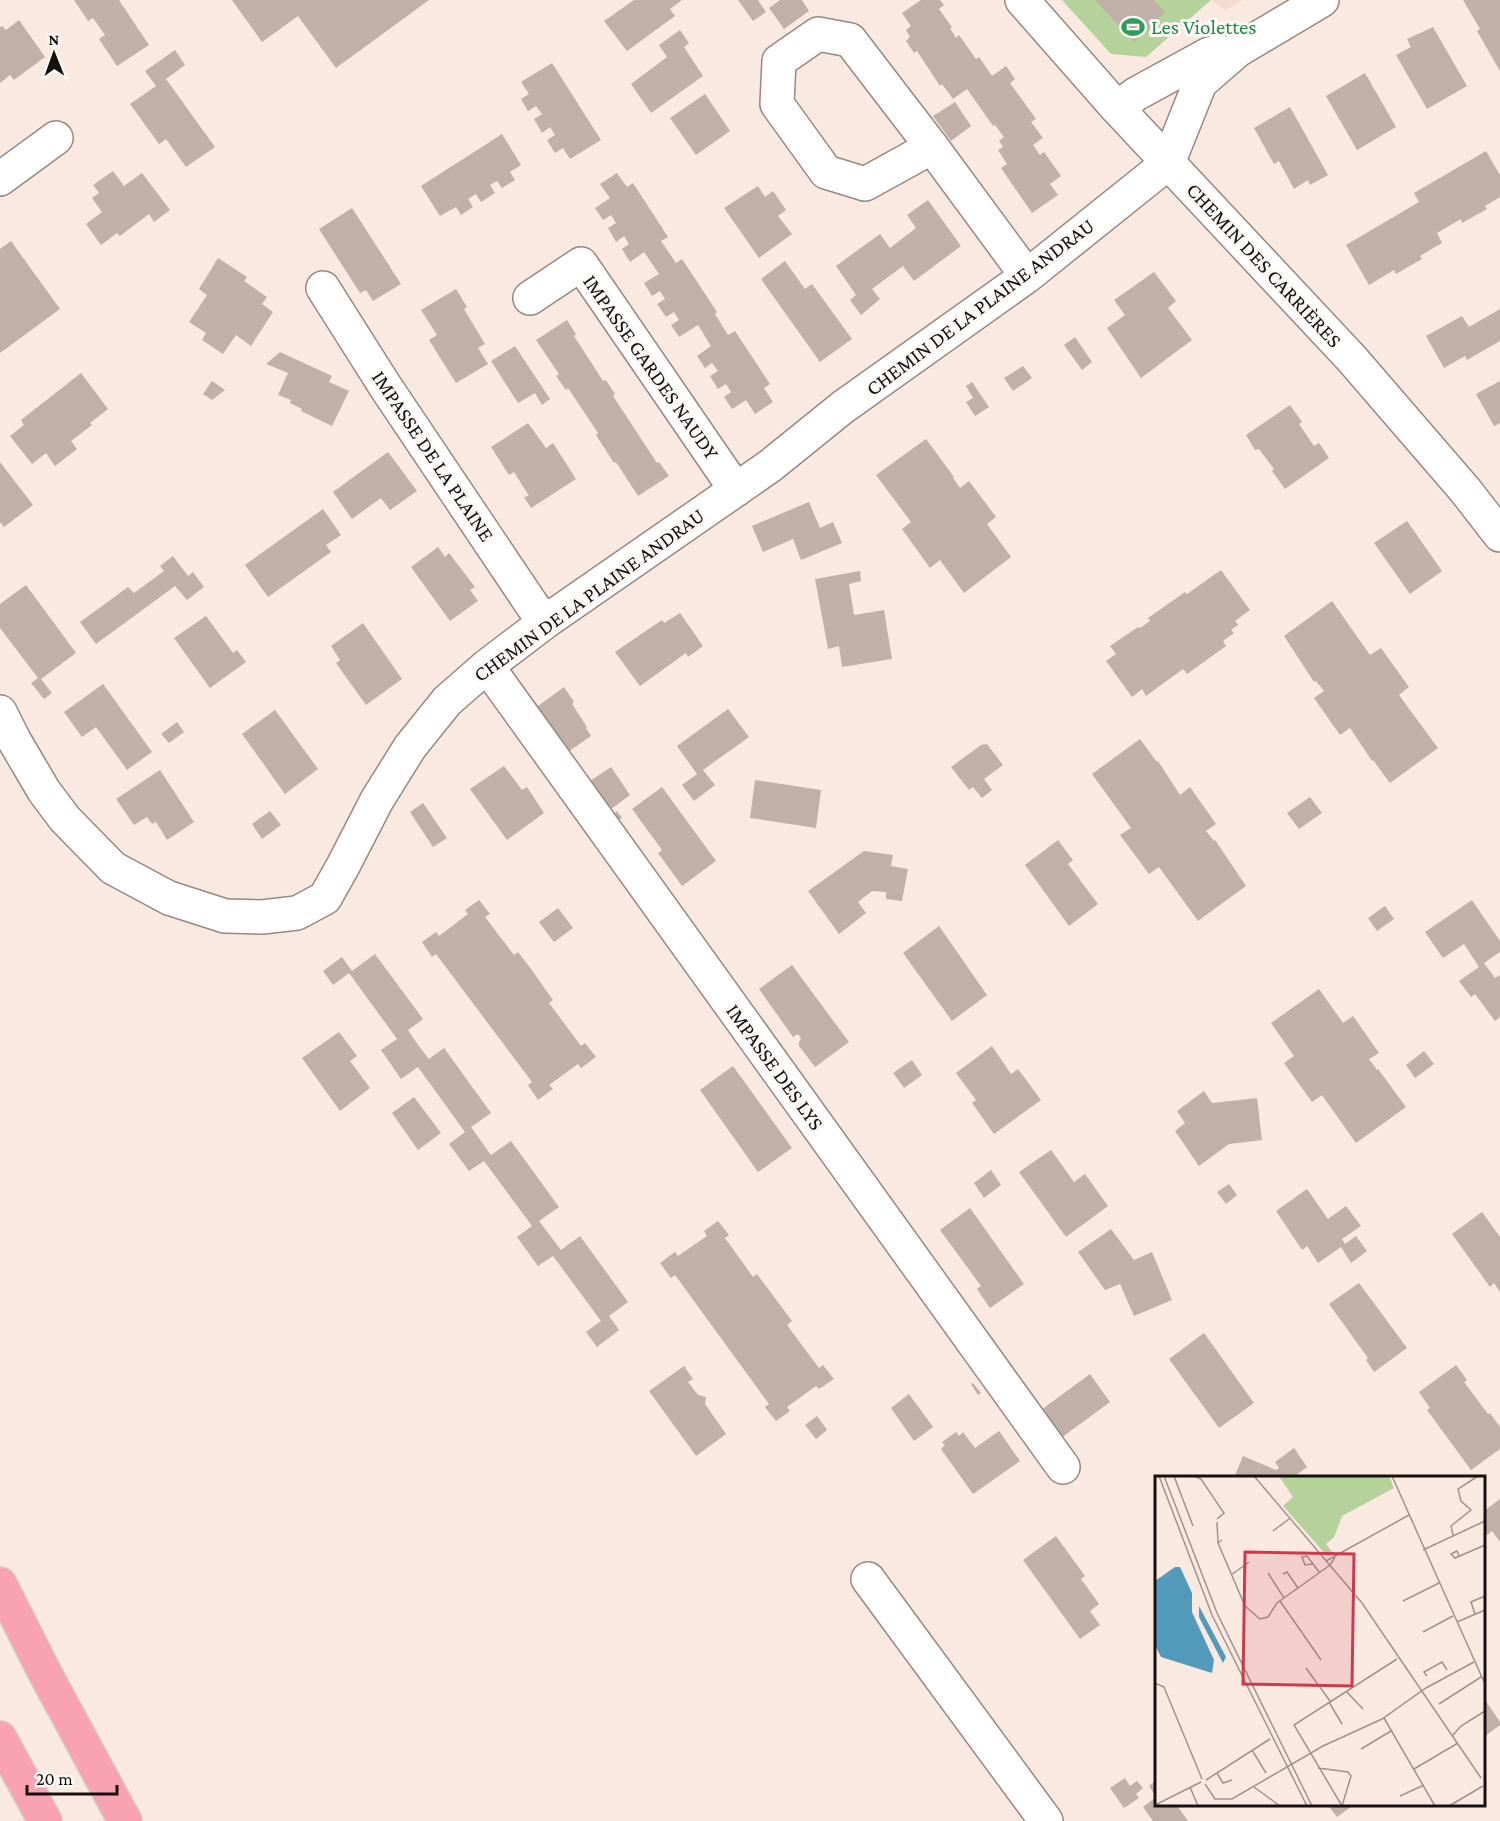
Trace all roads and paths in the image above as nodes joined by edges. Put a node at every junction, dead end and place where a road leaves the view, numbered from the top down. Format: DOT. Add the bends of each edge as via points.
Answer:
graph roads {
  1 [pos="1022,0"];
  2 [pos="1322,0"];
  3 [pos="1238,50"];
  4 [pos="1117,108"];
  5 [pos="56,138"];
  6 [pos="932,147"];
  7 [pos="1168,164"];
  8 [pos="0,179"];
  9 [pos="1027,276"];
  10 [pos="323,288"];
  11 [pos="530,298"];
  12 [pos="736,490"];
  13 [pos="1500,535"];
  14 [pos="545,622"];
  15 [pos="487,666"];
  16 [pos="0,712"];
  17 [pos="1063,1467"];
  18 [pos="868,1579"];
  19 [pos="0,1584"];
  20 [pos="0,1738"];
  21 [pos="45,1821"];
  22 [pos="125,1821"];
  23 [pos="1046,1821"];
  1 -- 4 [label="street, CHEMIN DES CARRIÈRES"];
  2 -- 3 [label="street"];
  3 -- 4 [label="street" via="1209,54"];
  3 -- 7 [label="street" via="1200,83"];
  4 -- 7 [label="street, CHEMIN DES CARRIÈRES"];
  5 -- 8 [label="street"];
  6 -- 6 [label="street" via="850,40 818,34 778,61 777,104 826,172 865,184"];
  6 -- 9 [label="street"];
  7 -- 9 [label="street, CHEMIN DE LA PLAINE ANDRAU"];
  7 -- 13 [label="street, CHEMIN DES CARRIÈRES" via="1352,359"];
  9 -- 12 [label="street, CHEMIN DE LA PLAINE ANDRAU" via="843,407"];
  10 -- 14 [label="street, IMPASSE DE LA PLAINE"];
  11 -- 12 [label="street, IMPASSE GARDES NAUDY" via="580,264"];
  12 -- 14 [label="street, CHEMIN DE LA PLAINE ANDRAU"];
  14 -- 15 [label="street, CHEMIN DE LA PLAINE ANDRAU"];
  15 -- 16 [label="street, CHEMIN DE LA PLAINE ANDRAU" via="447,701 410,747 325,898 297,913 262,917 225,916 169,898 113,868 65,819 44,791"];
  15 -- 17 [label="street, IMPASSE DES LYS"];
  18 -- 23 [label="street"];
  19 -- 22 [label="highway"];
  20 -- 21 [label="highway"];
}
